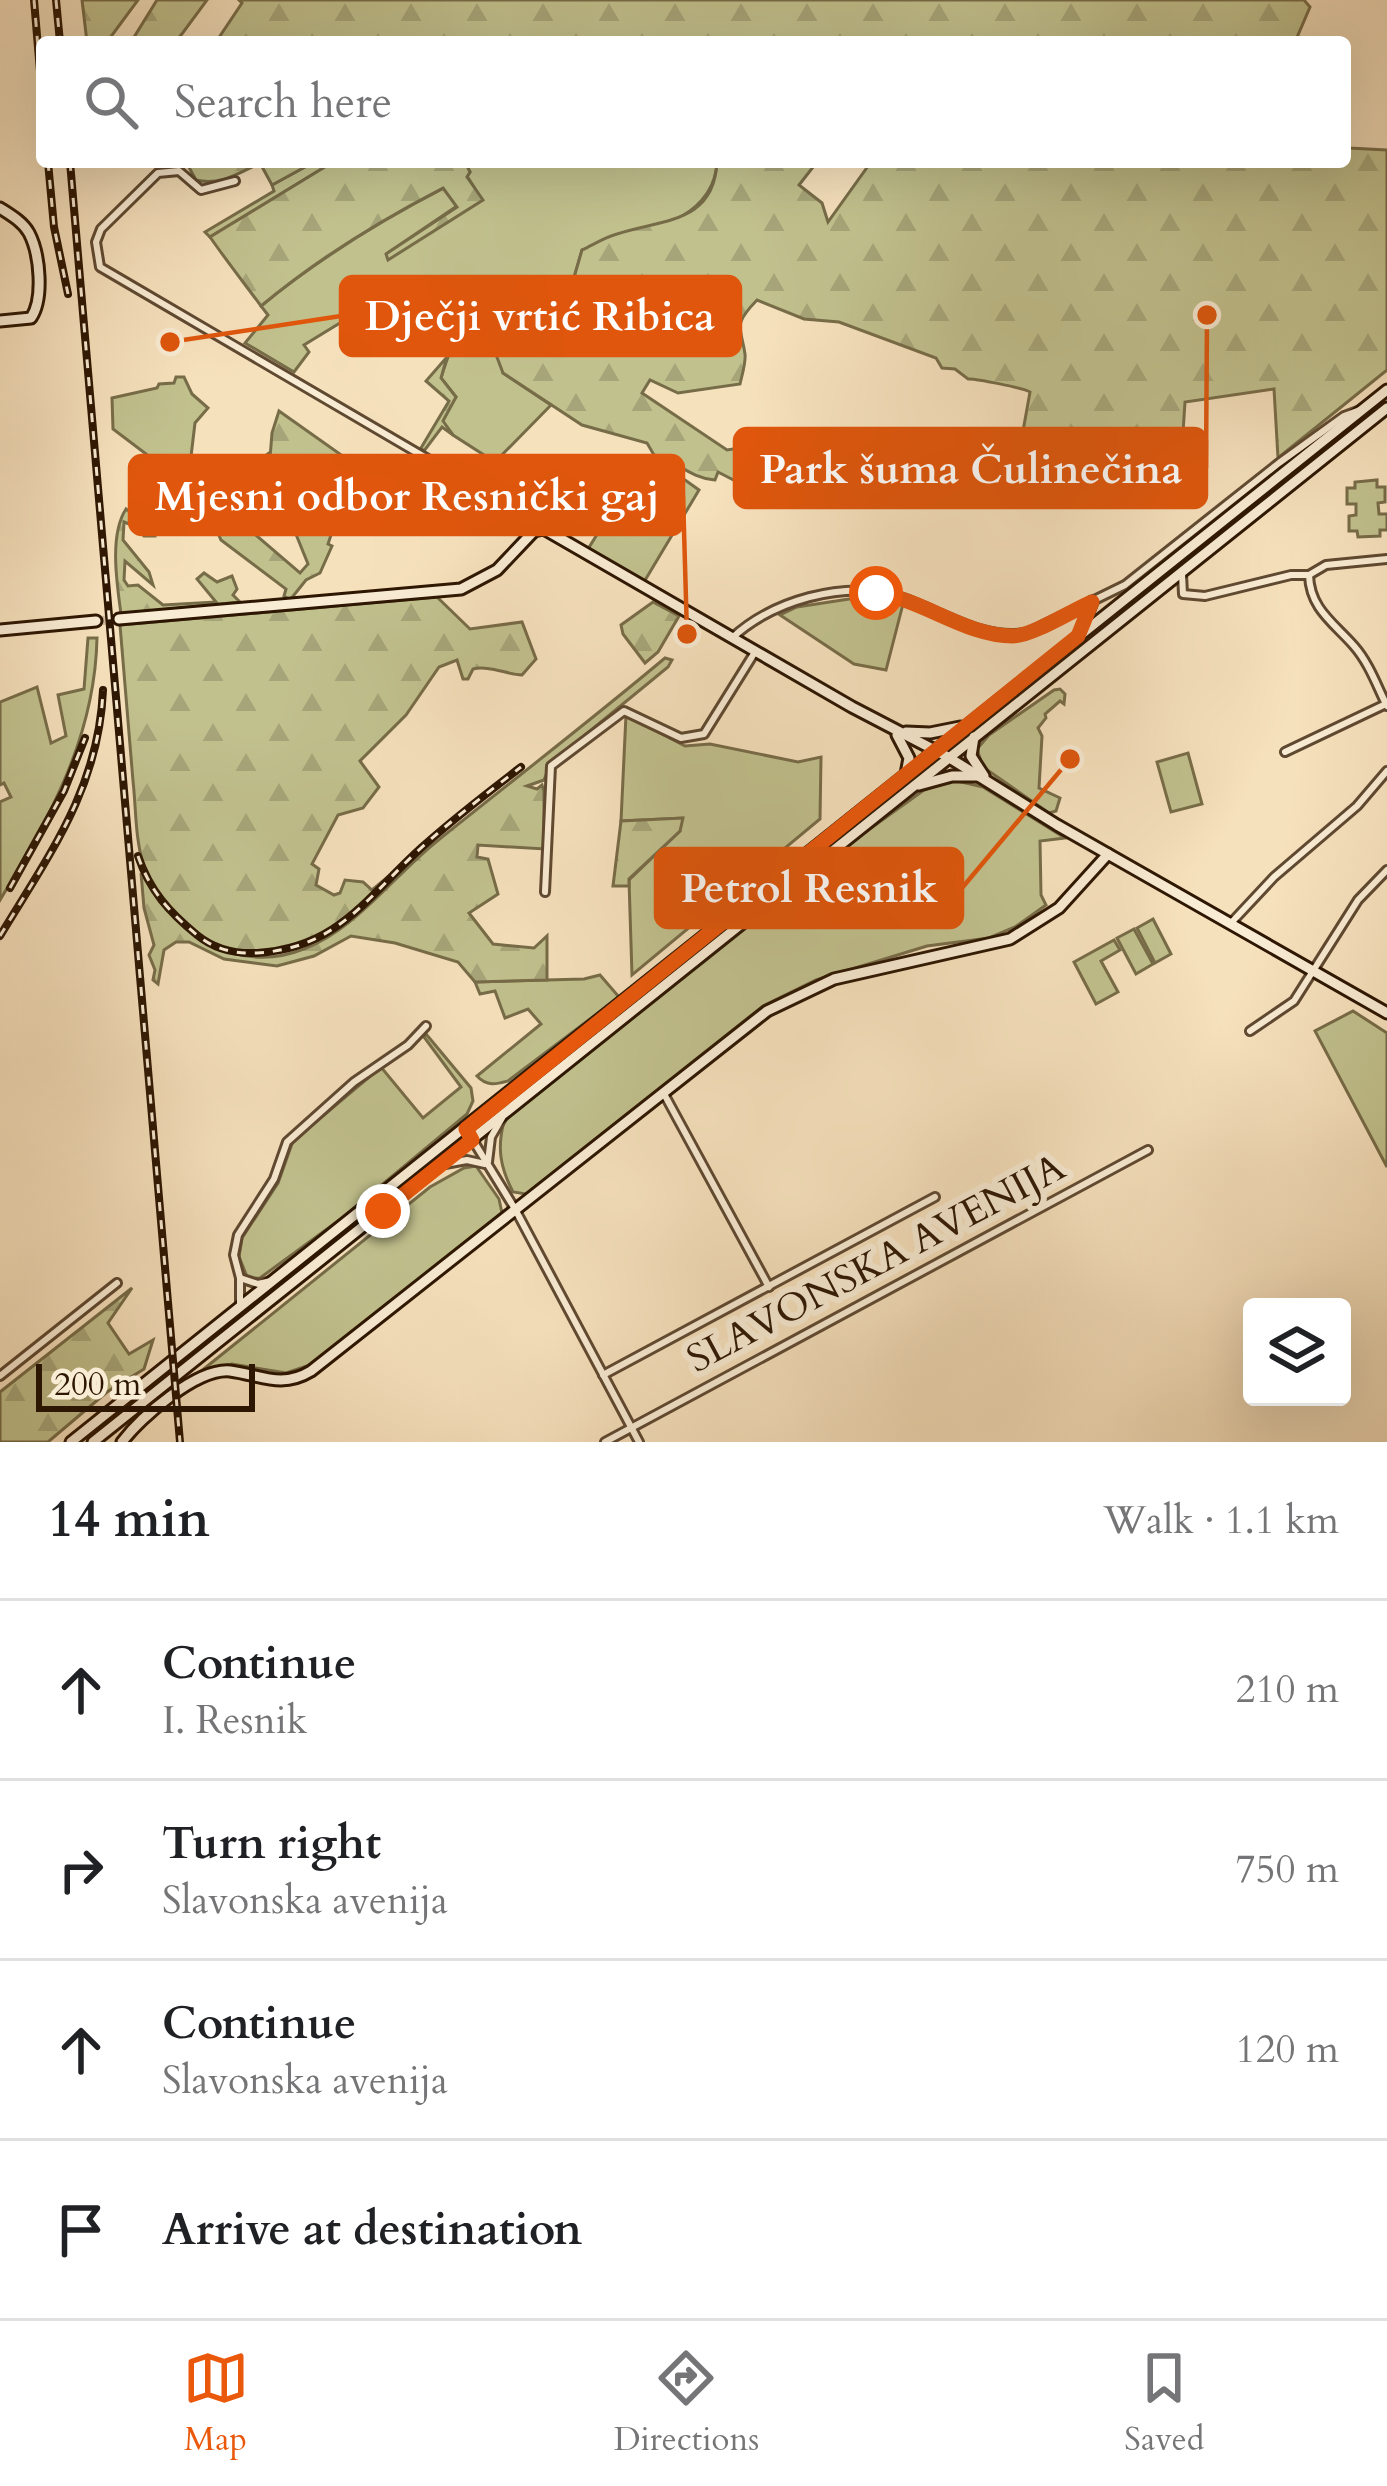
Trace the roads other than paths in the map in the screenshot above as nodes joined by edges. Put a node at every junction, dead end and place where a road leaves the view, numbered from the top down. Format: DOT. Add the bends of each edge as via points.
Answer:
graph roads {
  1 [pos="236,181"];
  2 [pos="0,208"];
  3 [pos="0,321"];
  4 [pos="1387,390"];
  5 [pos="1387,408"];
  6 [pos="1361,410"];
  7 [pos="538,528"];
  8 [pos="1387,559"];
  9 [pos="1182,571"];
  10 [pos="1310,575"];
  11 [pos="1092,602"];
  12 [pos="119,619"];
  13 [pos="96,621"];
  14 [pos="0,630"];
  15 [pos="1078,636"];
  16 [pos="732,638"];
  17 [pos="755,652"];
  18 [pos="1387,705"];
  19 [pos="976,719"];
  20 [pos="894,730"];
  21 [pos="974,737"];
  22 [pos="936,751"];
  23 [pos="1285,752"];
  24 [pos="948,757"];
  25 [pos="1387,771"];
  26 [pos="906,774"];
  27 [pos="984,778"];
  28 [pos="909,790"];
  29 [pos="1108,854"];
  30 [pos="1387,870"];
  31 [pos="545,892"];
  32 [pos="1231,923"];
  33 [pos="1316,970"];
  34 [pos="1387,1012"];
  35 [pos="426,1026"];
  36 [pos="1250,1031"];
  37 [pos="663,1092"];
  38 [pos="503,1115"];
  39 [pos="466,1129"];
  40 [pos="472,1140"];
  41 [pos="1148,1150"];
  42 [pos="488,1165"];
  43 [pos="441,1166"];
  44 [pos="935,1196"];
  45 [pos="515,1209"];
  46 [pos="240,1278"];
  47 [pos="273,1280"];
  48 [pos="117,1283"];
  49 [pos="769,1287"];
  50 [pos="239,1308"];
  51 [pos="602,1375"];
  52 [pos="0,1376"];
  53 [pos="632,1428"];
  54 [pos="71,1442"];
  55 [pos="93,1442"];
  56 [pos="122,1442"];
  57 [pos="605,1442"];
  58 [pos="639,1442"];
  1 -- 7 [label="street" via="201,190 179,171 158,173 97,235 100,267"];
  2 -- 3 [label="main road" via="31,237 38,297 31,318"];
  4 -- 6 [label="main road"];
  5 -- 9 [label="main road"];
  6 -- 11 [label="street"];
  6 -- 15 [label="main road"];
  7 -- 12 [label="main road" via="497,570 461,589"];
  7 -- 16 [label="main road"];
  8 -- 10 [label="street" via="1326,565"];
  9 -- 10 [label="street" via="1183,594 1204,596"];
  9 -- 21 [label="main road"];
  10 -- 18 [label="street" via="1322,613 1354,646"];
  11 -- 15 [label="main road"];
  11 -- 16 [label="street" via="1014,636 895,596 831,594 780,607"];
  13 -- 14 [label="main road"];
  15 -- 19 [label="main road"];
  16 -- 17 [label="main road"];
  17 -- 20 [label="main road"];
  17 -- 31 [label="street" via="704,734 681,738 625,711 551,766"];
  18 -- 23 [label="street"];
  19 -- 20 [label="main road" via="952,730"];
  19 -- 22 [label="main road"];
  20 -- 22 [label="main road"];
  20 -- 26 [label="main road" via="908,752"];
  21 -- 24 [label="main road"];
  21 -- 27 [label="main road" via="973,760"];
  22 -- 24 [label="main road"];
  22 -- 26 [label="main road"];
  24 -- 27 [label="main road"];
  24 -- 28 [label="main road"];
  25 -- 32 [label="street"];
  26 -- 39 [label="main road"];
  27 -- 28 [label="main road" via="946,777"];
  27 -- 29 [label="main road"];
  28 -- 38 [label="main road"];
  29 -- 32 [label="main road"];
  29 -- 37 [label="main road" via="1028,931 809,988 767,1010"];
  30 -- 33 [label="street" via="1358,899"];
  32 -- 33 [label="main road"];
  33 -- 34 [label="main road"];
  33 -- 36 [label="street" via="1283,1012"];
  35 -- 46 [label="street" via="292,1136 238,1235"];
  37 -- 45 [label="main road"];
  37 -- 49 [label="street"];
  38 -- 40 [label="main road"];
  38 -- 42 [label="street"];
  39 -- 40 [label="street"];
  39 -- 47 [label="main road"];
  40 -- 42 [label="street"];
  40 -- 43 [label="main road"];
  41 -- 53 [label="street, SLAVONSKA AVENIJA"];
  42 -- 43 [label="street"];
  42 -- 45 [label="street"];
  43 -- 55 [label="main road"];
  44 -- 49 [label="street"];
  45 -- 51 [label="street"];
  45 -- 56 [label="main road" via="306,1375 272,1382 227,1371 206,1375"];
  46 -- 47 [label="street"];
  46 -- 50 [label="street"];
  47 -- 50 [label="main road"];
  48 -- 52 [label="street"];
  49 -- 51 [label="street"];
  50 -- 54 [label="main road"];
  51 -- 53 [label="street"];
  53 -- 57 [label="street, SLAVONSKA AVENIJA"];
  53 -- 58 [label="street"];
}
